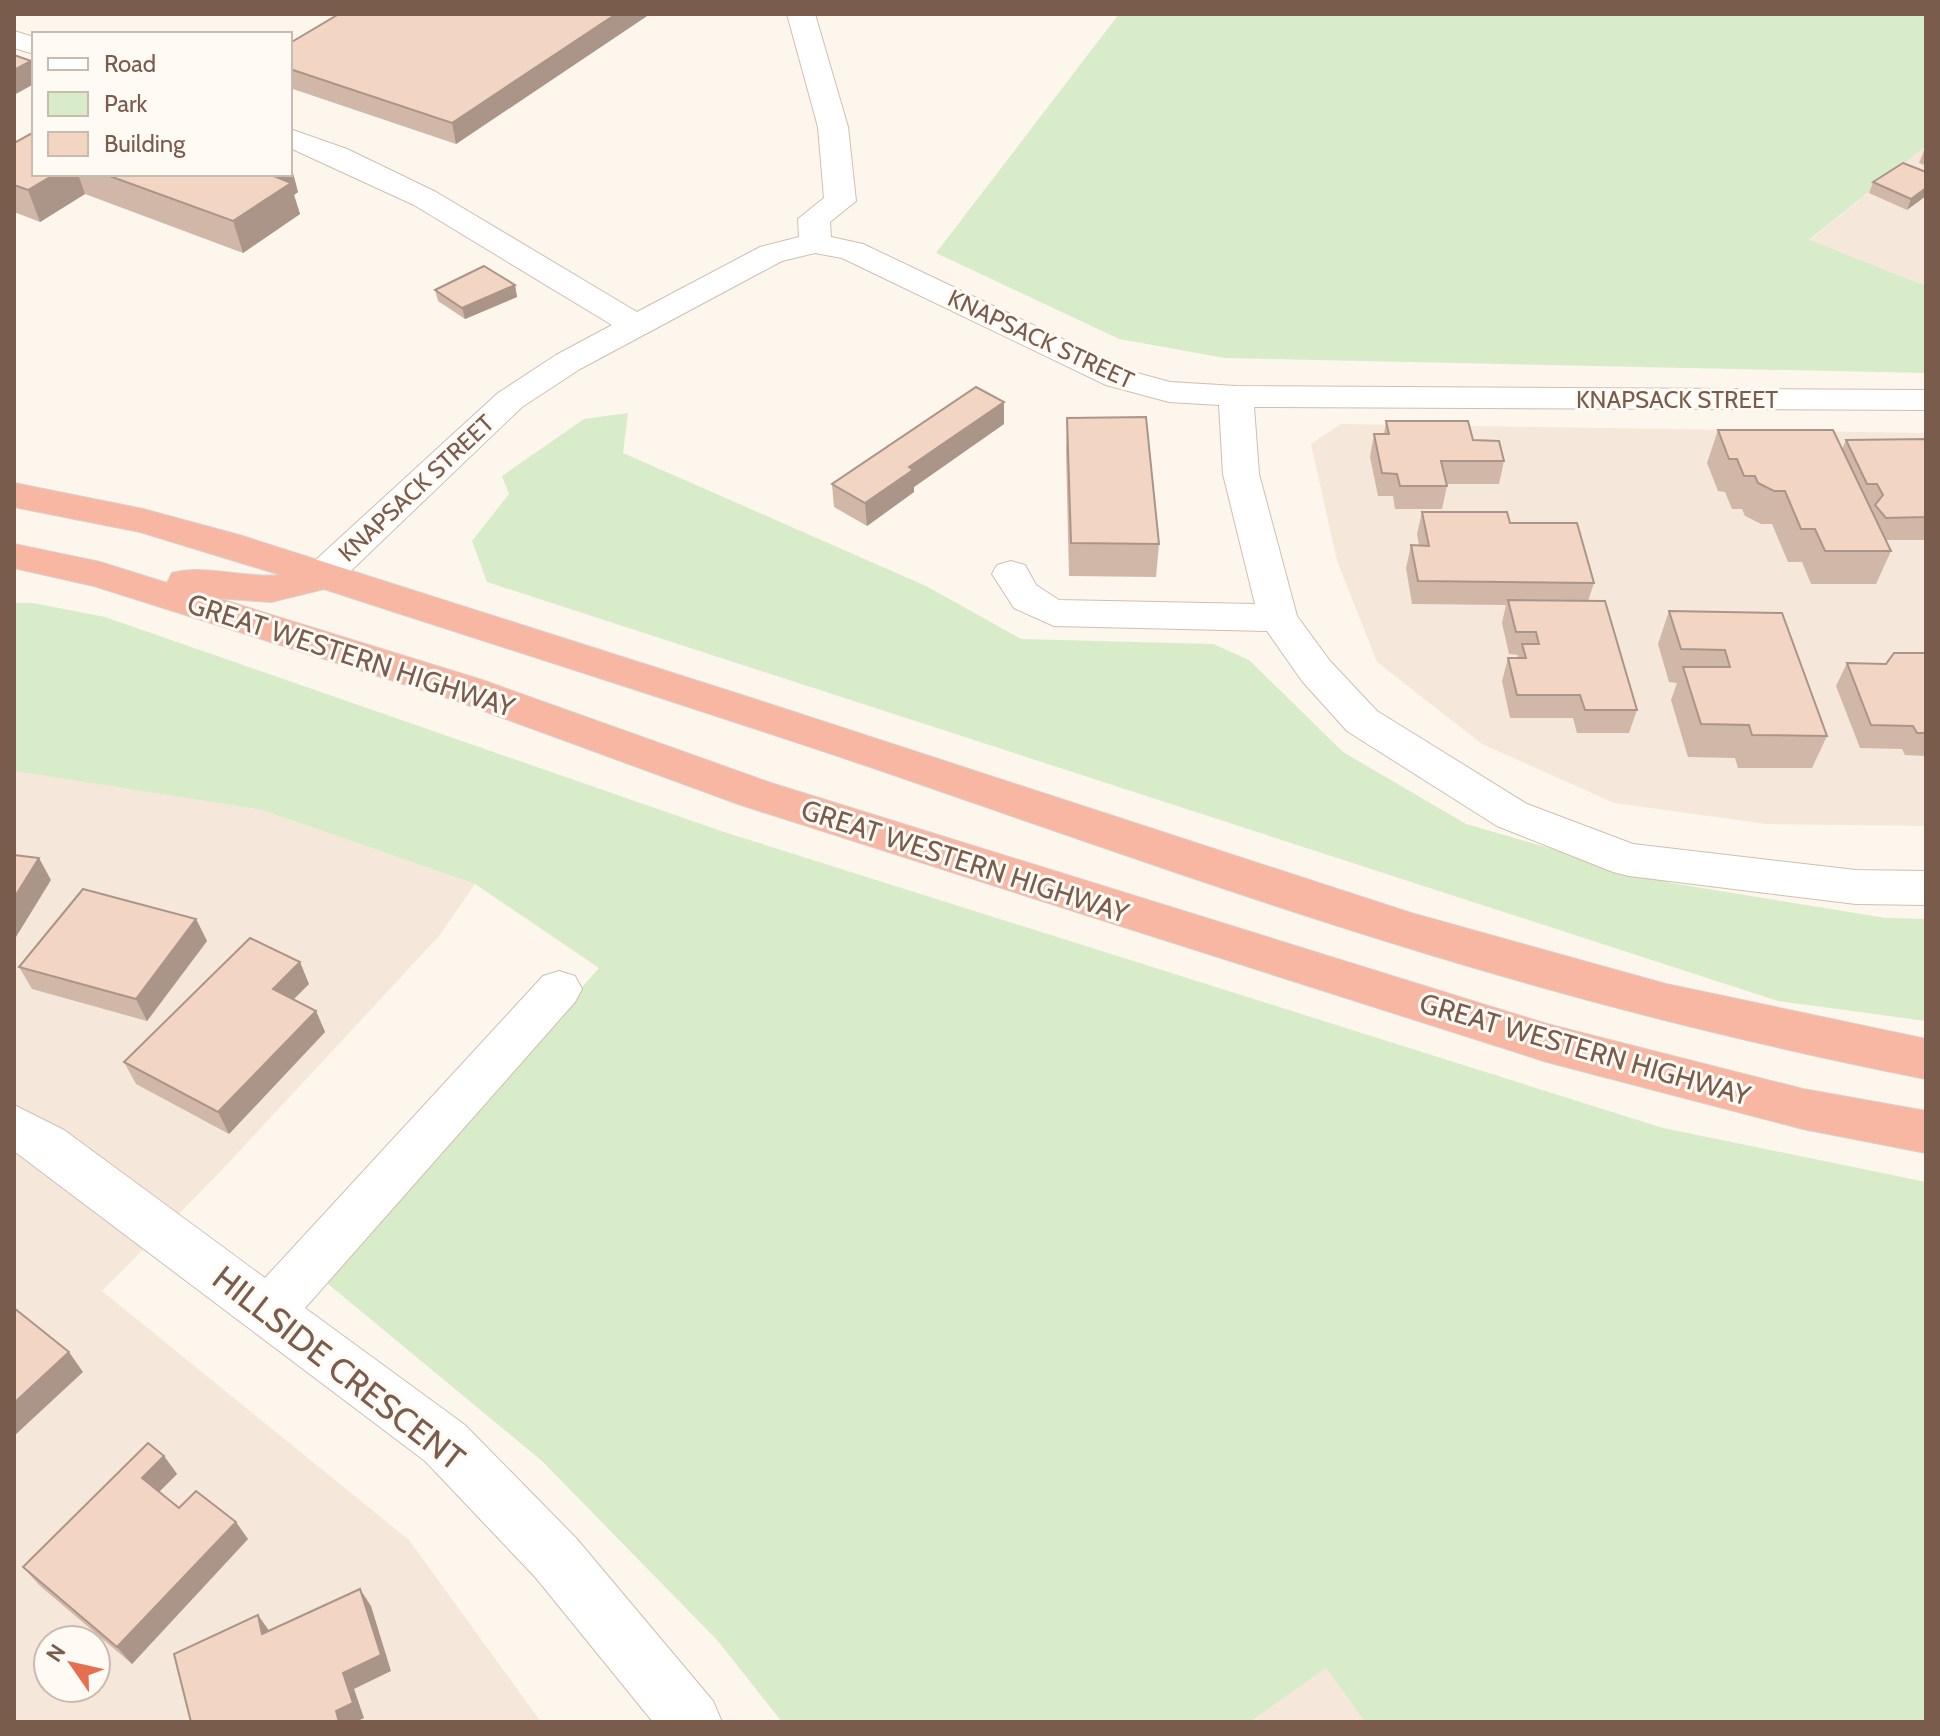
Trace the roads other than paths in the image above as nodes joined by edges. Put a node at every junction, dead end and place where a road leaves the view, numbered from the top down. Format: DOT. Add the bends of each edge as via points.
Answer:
graph roads {
  1 [pos="801,14"];
  2 [pos="292,139"];
  3 [pos="815,243"];
  4 [pos="635,325"];
  5 [pos="1236,396"];
  6 [pos="1926,400"];
  7 [pos="14,495"];
  8 [pos="14,556"];
  9 [pos="1011,574"];
  10 [pos="100,575"];
  11 [pos="322,576"];
  12 [pos="1278,618"];
  13 [pos="468,690"];
  14 [pos="1926,888"];
  15 [pos="559,989"];
  16 [pos="1926,1059"];
  17 [pos="14,1126"];
  18 [pos="1926,1132"];
  19 [pos="269,1311"];
  20 [pos="692,1722"];
  1 -- 3 [label="street" via="833,127 840,201 814,219"];
  2 -- 4 [label="street" via="365,167 441,206"];
  3 -- 4 [label="street, KNAPSACK STREET" via="771,254"];
  3 -- 5 [label="street, KNAPSACK STREET" via="852,251 1118,378 1169,392"];
  4 -- 11 [label="street, KNAPSACK STREET" via="510,400"];
  5 -- 6 [label="street, KNAPSACK STREET"];
  5 -- 12 [label="street" via="1241,474"];
  7 -- 11 [label="highway" via="143,521"];
  8 -- 10 [label="highway, GREAT WESTERN HIGHWAY"];
  9 -- 12 [label="street" via="1029,602 1054,613"];
  10 -- 11 [label="highway" via="276,591"];
  10 -- 13 [label="highway, GREAT WESTERN HIGHWAY"];
  11 -- 13 [label="highway" via="320,594 331,614"];
  11 -- 16 [label="highway" via="1534,970 1806,1038"];
  12 -- 14 [label="street" via="1316,671 1362,721 1512,815 1629,860 1856,887"];
  13 -- 18 [label="highway, GREAT WESTERN HIGHWAY" via="756,794 1547,1043 1803,1109"];
  15 -- 19 [label="street"];
  17 -- 19 [label="street, HILLSIDE CRESCENT"];
  19 -- 20 [label="street, HILLSIDE CRESCENT" via="445,1443 556,1558"];
}
